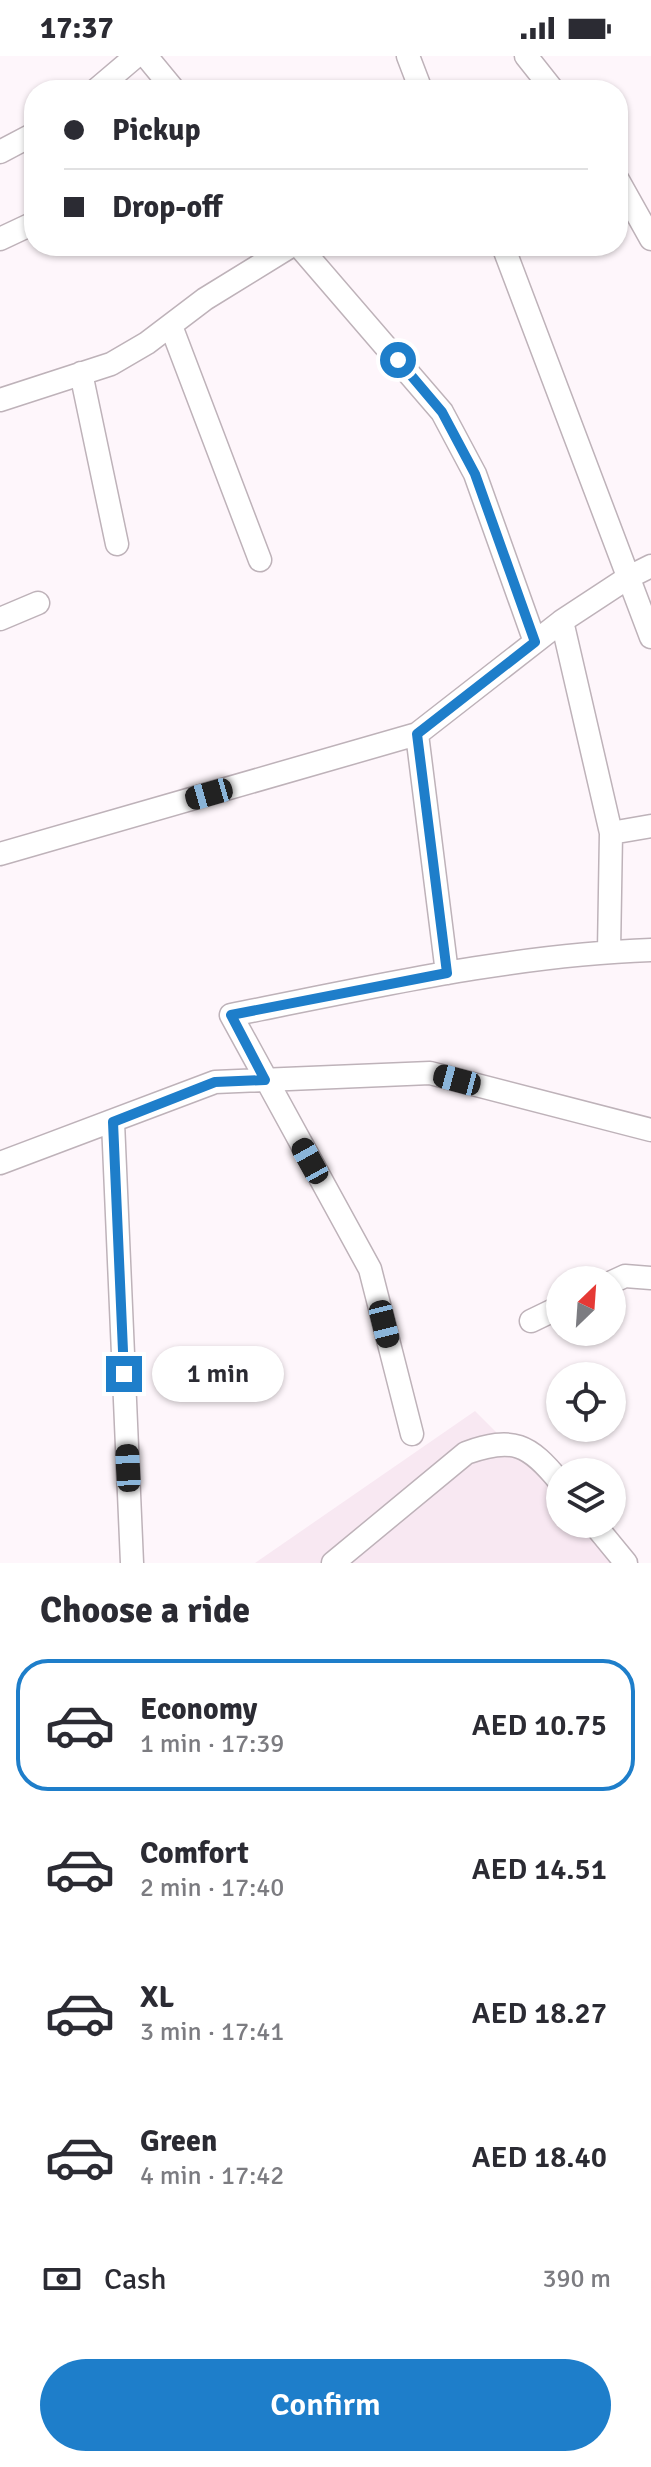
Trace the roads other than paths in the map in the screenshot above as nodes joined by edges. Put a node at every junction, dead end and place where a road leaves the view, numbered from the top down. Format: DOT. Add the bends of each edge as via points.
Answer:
graph roads {
  1 [pos="136,56"];
  2 [pos="146,56"];
  3 [pos="408,56"];
  4 [pos="526,56"];
  5 [pos="108,80"];
  6 [pos="166,80"];
  7 [pos="417,80"];
  8 [pos="545,80"];
  9 [pos="24,139"];
  10 [pos="0,152"];
  11 [pos="628,198"];
  12 [pos="24,228"];
  13 [pos="0,239"];
  14 [pos="651,239"];
  15 [pos="275,256"];
  16 [pos="308,256"];
  17 [pos="507,256"];
  18 [pos="171,326"];
  19 [pos="81,373"];
  20 [pos="0,400"];
  21 [pos="117,544"];
  22 [pos="260,560"];
  23 [pos="651,566"];
  24 [pos="629,577"];
  25 [pos="38,603"];
  26 [pos="0,619"];
  27 [pos="562,621"];
  28 [pos="651,637"];
  29 [pos="535,642"];
  30 [pos="417,734"];
  31 [pos="651,826"];
  32 [pos="611,833"];
  33 [pos="0,854"];
  34 [pos="651,950"];
  35 [pos="609,951"];
  36 [pos="447,973"];
  37 [pos="265,1080"];
  38 [pos="113,1122"];
  39 [pos="651,1130"];
  40 [pos="0,1163"];
  41 [pos="626,1276"];
  42 [pos="651,1278"];
  43 [pos="546,1314"];
  44 [pos="531,1321"];
  45 [pos="412,1434"];
  46 [pos="546,1465"];
  47 [pos="605,1538"];
  48 [pos="132,1563"];
  49 [pos="333,1563"];
  50 [pos="626,1563"];
  1 -- 5 [label="street"];
  2 -- 6 [label="street"];
  3 -- 7 [label="street"];
  4 -- 8 [label="street"];
  9 -- 10 [label="street"];
  11 -- 14 [label="street"];
  12 -- 13 [label="street"];
  15 -- 18 [label="street"];
  16 -- 29 [label="street" via="442,412 475,474"];
  17 -- 24 [label="street"];
  18 -- 19 [label="street" via="111,364"];
  18 -- 22 [label="street"];
  19 -- 20 [label="street"];
  19 -- 21 [label="street"];
  23 -- 24 [label="street"];
  24 -- 27 [label="street"];
  24 -- 28 [label="street"];
  25 -- 26 [label="street"];
  27 -- 29 [label="street"];
  27 -- 32 [label="street"];
  29 -- 30 [label="street"];
  30 -- 33 [label="street"];
  30 -- 36 [label="street"];
  31 -- 32 [label="street"];
  32 -- 35 [label="street"];
  34 -- 35 [label="street"];
  35 -- 36 [label="street"];
  36 -- 37 [label="street" via="231,1015"];
  37 -- 38 [label="street" via="215,1082"];
  37 -- 39 [label="street" via="430,1073"];
  37 -- 45 [label="street" via="370,1269"];
  38 -- 40 [label="street"];
  38 -- 48 [label="street"];
  41 -- 42 [label="street"];
  43 -- 44 [label="street"];
  46 -- 49 [label="street" via="525,1447 510,1443 466,1453"];
  47 -- 50 [label="street"];
}
